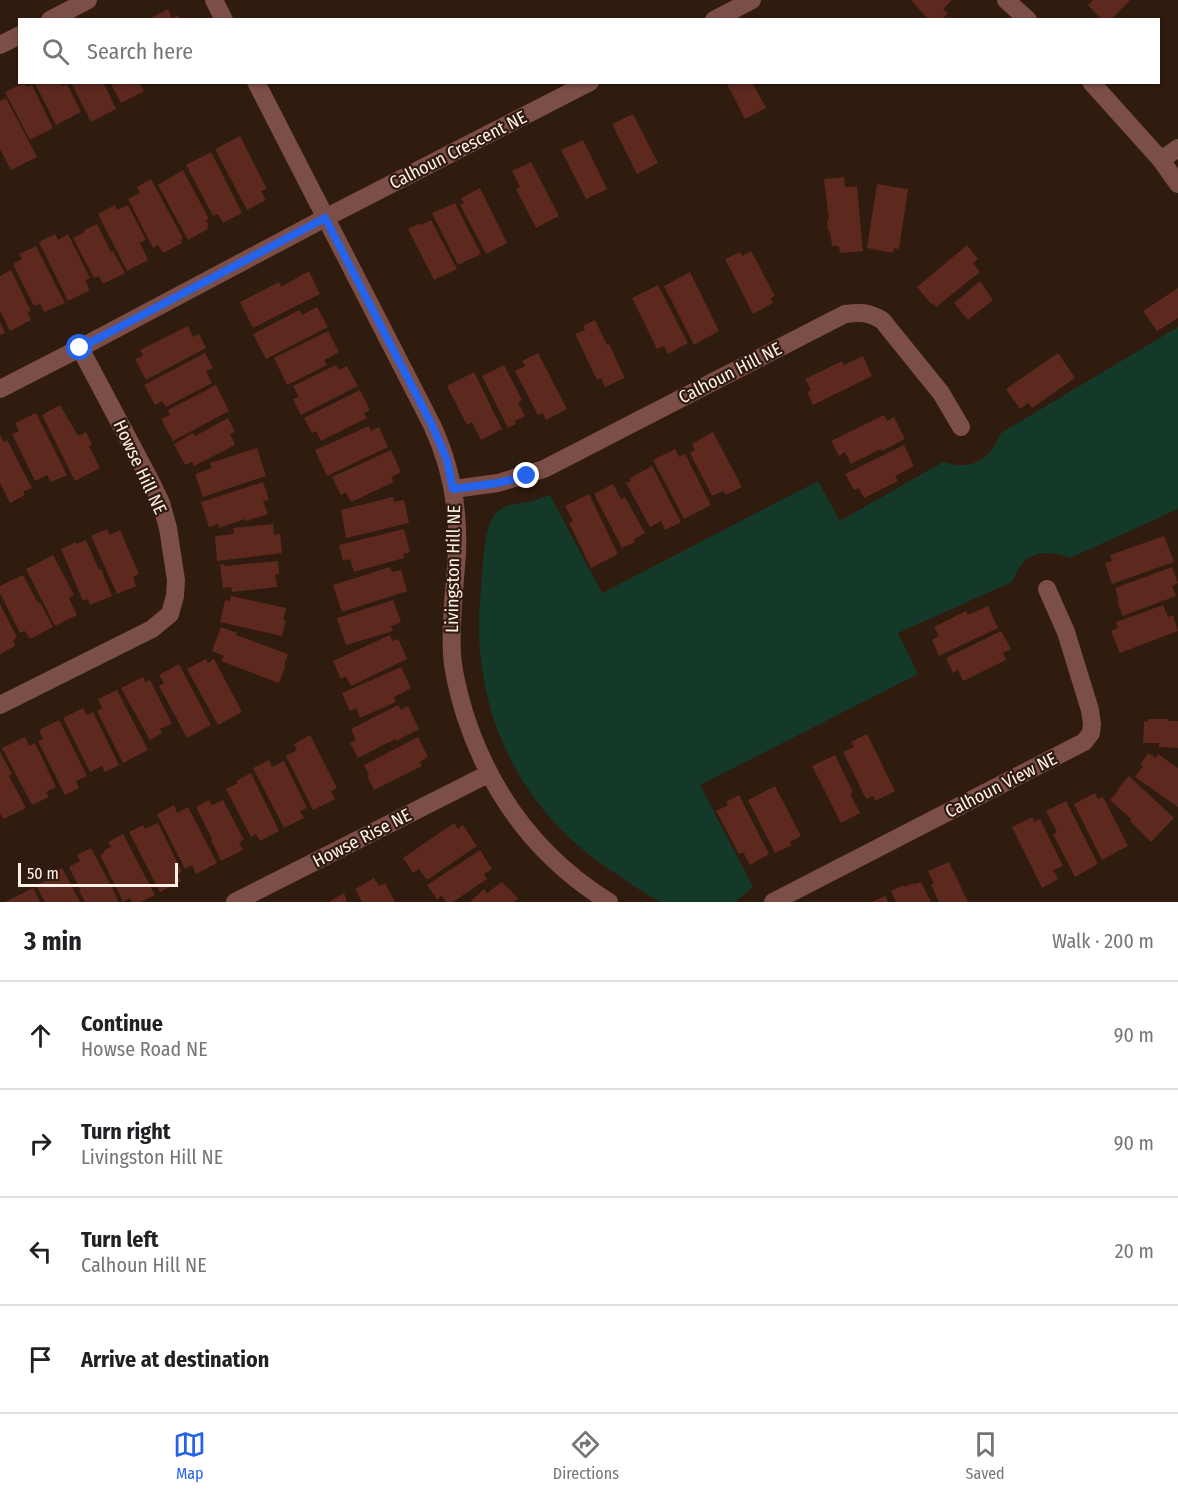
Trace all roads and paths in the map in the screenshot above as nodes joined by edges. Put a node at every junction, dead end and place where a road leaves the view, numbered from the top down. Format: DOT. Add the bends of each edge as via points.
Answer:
graph roads {
  1 [pos="88,0"];
  2 [pos="214,0"];
  3 [pos="752,0"];
  4 [pos="1006,0"];
  5 [pos="54,18"];
  6 [pos="223,18"];
  7 [pos="718,18"];
  8 [pos="1026,18"];
  9 [pos="18,36"];
  10 [pos="0,45"];
  11 [pos="257,84"];
  12 [pos="586,84"];
  13 [pos="1093,84"];
  14 [pos="1178,148"];
  15 [pos="1161,160"];
  16 [pos="1178,184"];
  17 [pos="325,218"];
  18 [pos="80,348"];
  19 [pos="0,389"];
  20 [pos="962,428"];
  21 [pos="453,489"];
  22 [pos="1047,589"];
  23 [pos="0,705"];
  24 [pos="488,774"];
  25 [pos="235,902"];
  26 [pos="609,902"];
  27 [pos="773,902"];
  1 -- 5 [label="street"];
  2 -- 6 [label="street"];
  3 -- 7 [label="street"];
  4 -- 8 [label="street"];
  9 -- 10 [label="street"];
  11 -- 17 [label="street, Livingston Hill NE"];
  12 -- 17 [label="street, Calhoun Crescent NE"];
  13 -- 15 [label="street"];
  14 -- 15 [label="street"];
  15 -- 16 [label="street"];
  17 -- 18 [label="street, Calhoun Crescent NE"];
  17 -- 21 [label="street, Livingston Hill NE" via="436,433"];
  18 -- 19 [label="street, Calhoun Crescent NE"];
  18 -- 23 [label="street, Howse Hill NE" via="161,503 176,580 175,596 170,614 152,629"];
  20 -- 21 [label="street, Calhoun Hill NE" via="941,393 882,320 859,312 845,314 544,469 498,483"];
  21 -- 24 [label="street, Livingston Hill NE" via="457,551 452,653 462,706"];
  22 -- 27 [label="street, Calhoun View NE" via="1066,632 1090,710 1091,733 1084,742"];
  24 -- 25 [label="street, Howse Rise NE"];
  24 -- 26 [label="street, Livingston Hill NE" via="525,830 571,875"];
}
